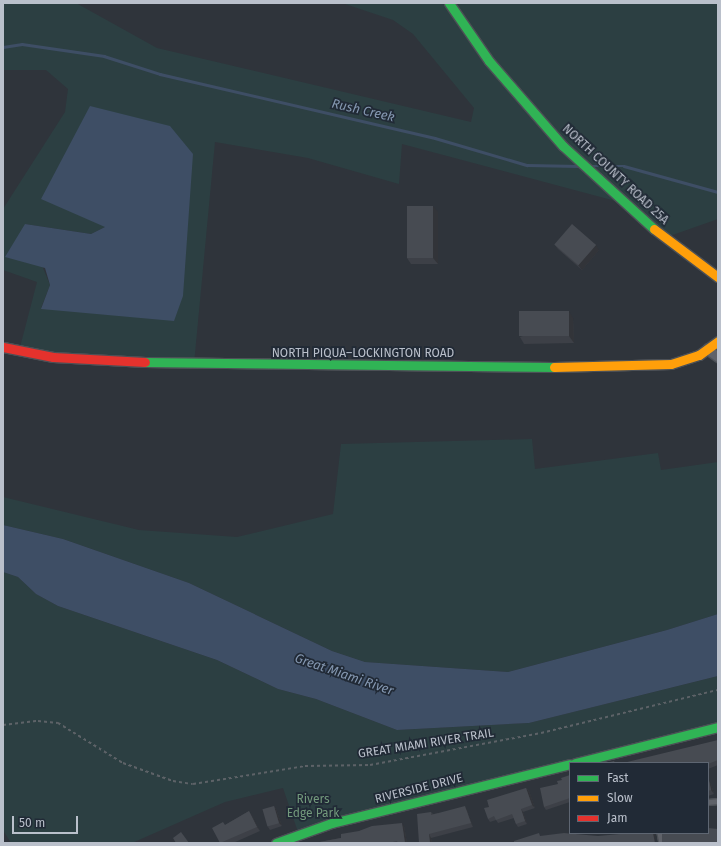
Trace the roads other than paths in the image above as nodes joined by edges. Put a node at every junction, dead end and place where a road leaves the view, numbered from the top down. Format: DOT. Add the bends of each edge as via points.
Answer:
graph roads {
  1 [pos="449,3"];
  2 [pos="718,277"];
  3 [pos="718,342"];
  4 [pos="3,348"];
  5 [pos="707,350"];
  6 [pos="718,357"];
  7 [pos="718,727"];
  8 [pos="579,762"];
  9 [pos="569,764"];
  10 [pos="276,843"];
  1 -- 2 [label="main road, NORTH COUNTY ROAD 25A" via="489,61 563,146 664,238"];
  3 -- 5 [label="main road, NORTH PIQUA–LOCKINGTON ROAD"];
  4 -- 5 [label="main road, NORTH PIQUA–LOCKINGTON ROAD" via="53,357 175,364 600,368 671,364"];
  5 -- 6 [label="street"];
  7 -- 8 [label="main road"];
  9 -- 10 [label="main road, RIVERSIDE DRIVE" via="332,823"];
}
